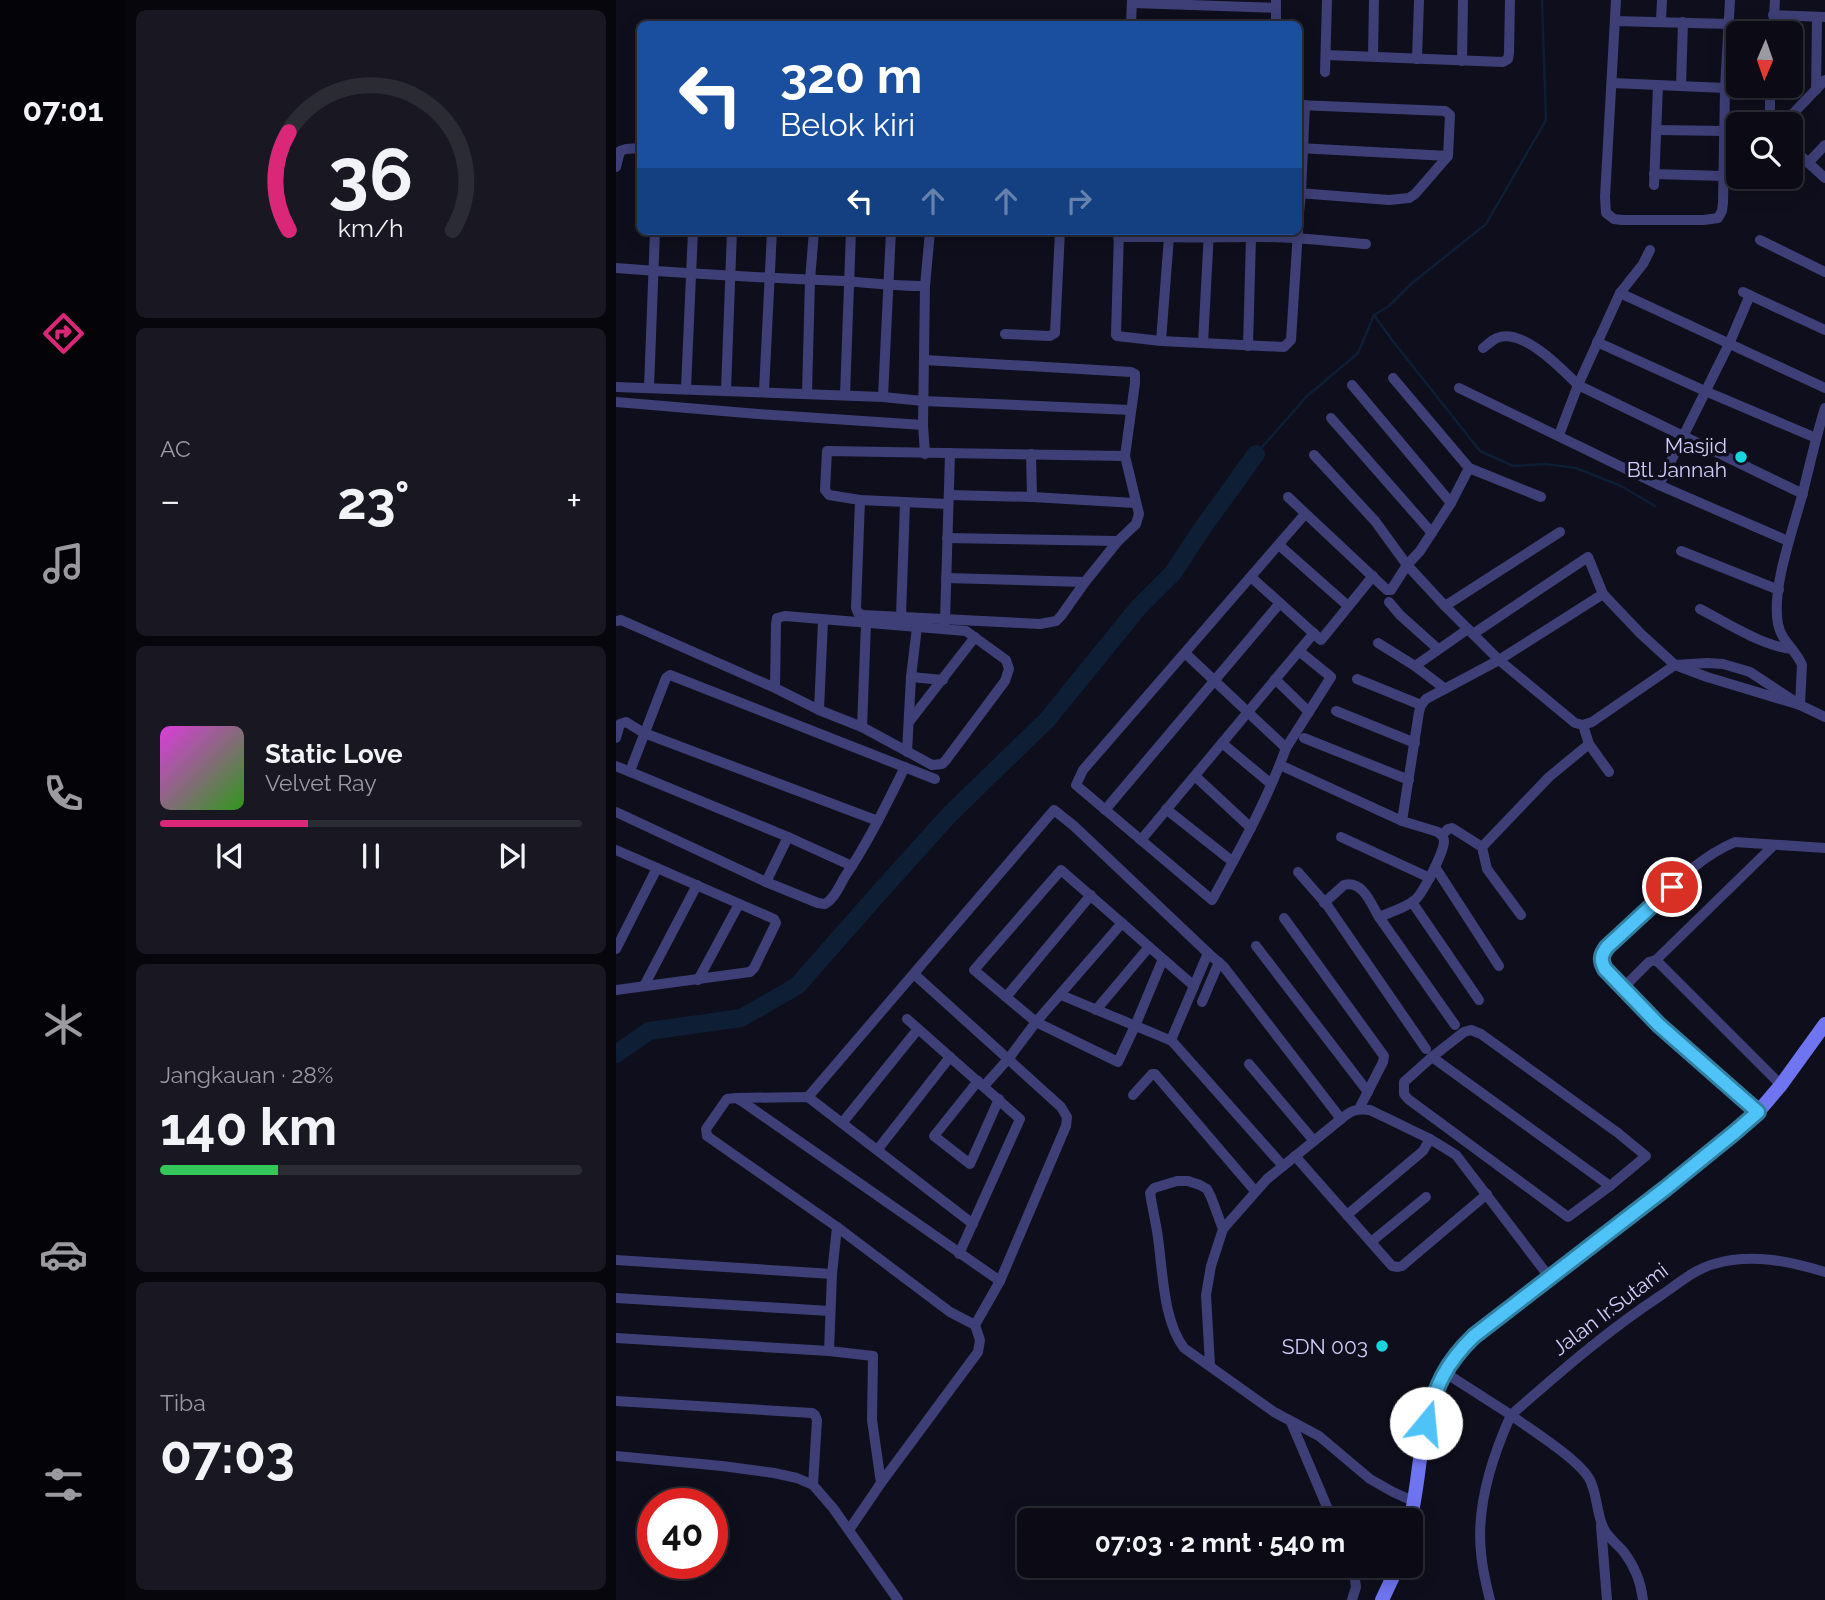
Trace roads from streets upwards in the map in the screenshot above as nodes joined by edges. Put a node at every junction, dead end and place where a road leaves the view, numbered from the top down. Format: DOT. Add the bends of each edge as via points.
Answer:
graph roads {
  1 [pos="1327,0"];
  2 [pos="1374,0"];
  3 [pos="1419,0"];
  4 [pos="1463,0"];
  5 [pos="1510,0"];
  6 [pos="1616,0"];
  7 [pos="1662,0"];
  8 [pos="1730,0"];
  9 [pos="1775,0"];
  10 [pos="1132,1"];
  11 [pos="1276,4"];
  12 [pos="1773,15"];
  13 [pos="1821,17"];
  14 [pos="1131,21"];
  15 [pos="1615,21"];
  16 [pos="1661,21"];
  17 [pos="1730,21"];
  18 [pos="1773,21"];
  19 [pos="1683,22"];
  20 [pos="1726,24"];
  21 [pos="1326,55"];
  22 [pos="1373,56"];
  23 [pos="1417,59"];
  24 [pos="1462,61"];
  25 [pos="1325,72"];
  26 [pos="1726,75"];
  27 [pos="1825,80"];
  28 [pos="1612,83"];
  29 [pos="1658,86"];
  30 [pos="1681,86"];
  31 [pos="1725,88"];
  32 [pos="1816,90"];
  33 [pos="1302,105"];
  34 [pos="1795,112"];
  35 [pos="1657,130"];
  36 [pos="1725,131"];
  37 [pos="1825,145"];
  38 [pos="637,148"];
  39 [pos="1302,148"];
  40 [pos="1448,156"];
  41 [pos="1803,158"];
  42 [pos="1808,163"];
  43 [pos="616,167"];
  44 [pos="1724,176"];
  45 [pos="1825,178"];
  46 [pos="1302,193"];
  47 [pos="655,235"];
  48 [pos="693,235"];
  49 [pos="732,235"];
  50 [pos="772,235"];
  51 [pos="814,235"];
  52 [pos="851,235"];
  53 [pos="891,235"];
  54 [pos="930,235"];
  55 [pos="1060,235"];
  56 [pos="1119,235"];
  57 [pos="1136,235"];
  58 [pos="1208,235"];
  59 [pos="1297,235"];
  60 [pos="1169,237"];
  61 [pos="1251,237"];
  62 [pos="1760,240"];
  63 [pos="1366,244"];
  64 [pos="1650,250"];
  65 [pos="616,268"];
  66 [pos="654,271"];
  67 [pos="1825,272"];
  68 [pos="692,275"];
  69 [pos="731,275"];
  70 [pos="769,278"];
  71 [pos="810,280"];
  72 [pos="849,282"];
  73 [pos="888,285"];
  74 [pos="925,286"];
  75 [pos="1620,293"];
  76 [pos="1825,330"];
  77 [pos="1005,334"];
  78 [pos="1161,341"];
  79 [pos="1597,342"];
  80 [pos="1203,343"];
  81 [pos="1729,344"];
  82 [pos="1248,346"];
  83 [pos="1483,348"];
  84 [pos="925,360"];
  85 [pos="1393,378"];
  86 [pos="1352,385"];
  87 [pos="1578,385"];
  88 [pos="616,387"];
  89 [pos="649,388"];
  90 [pos="685,388"];
  91 [pos="1459,388"];
  92 [pos="1825,388"];
  93 [pos="726,390"];
  94 [pos="764,391"];
  95 [pos="1705,391"];
  96 [pos="807,393"];
  97 [pos="845,395"];
  98 [pos="883,397"];
  99 [pos="923,401"];
  100 [pos="616,402"];
  101 [pos="1825,408"];
  102 [pos="1131,410"];
  103 [pos="1331,418"];
  104 [pos="923,425"];
  105 [pos="1559,435"];
  106 [pos="1683,435"];
  107 [pos="1816,438"];
  108 [pos="950,453"];
  109 [pos="925,454"];
  110 [pos="1031,454"];
  111 [pos="1314,455"];
  112 [pos="1125,456"];
  113 [pos="1469,468"];
  114 [pos="1659,485"];
  115 [pos="1803,494"];
  116 [pos="1288,496"];
  117 [pos="1032,497"];
  118 [pos="1541,497"];
  119 [pos="860,500"];
  120 [pos="948,500"];
  121 [pos="905,503"];
  122 [pos="1135,503"];
  123 [pos="1451,503"];
  124 [pos="1306,514"];
  125 [pos="1560,532"];
  126 [pos="1432,533"];
  127 [pos="947,538"];
  128 [pos="1118,541"];
  129 [pos="1788,541"];
  130 [pos="1279,545"];
  131 [pos="1681,551"];
  132 [pos="1407,565"];
  133 [pos="1373,576"];
  134 [pos="1251,577"];
  135 [pos="946,578"];
  136 [pos="1085,582"];
  137 [pos="1779,590"];
  138 [pos="1603,594"];
  139 [pos="1389,602"];
  140 [pos="1280,603"];
  141 [pos="1348,606"];
  142 [pos="1445,606"];
  143 [pos="1700,609"];
  144 [pos="901,616"];
  145 [pos="616,621"];
  146 [pos="823,621"];
  147 [pos="945,623"];
  148 [pos="866,624"];
  149 [pos="917,626"];
  150 [pos="1471,632"];
  151 [pos="1314,633"];
  152 [pos="975,637"];
  153 [pos="1378,643"];
  154 [pos="1438,649"];
  155 [pos="1792,649"];
  156 [pos="1299,651"];
  157 [pos="1185,653"];
  158 [pos="1499,660"];
  159 [pos="1675,665"];
  160 [pos="1415,666"];
  161 [pos="911,677"];
  162 [pos="1275,679"];
  163 [pos="1357,679"];
  164 [pos="943,680"];
  165 [pos="1215,680"];
  166 [pos="775,688"];
  167 [pos="1444,688"];
  168 [pos="1421,705"];
  169 [pos="1800,705"];
  170 [pos="819,710"];
  171 [pos="1336,711"];
  172 [pos="1248,712"];
  173 [pos="1309,712"];
  174 [pos="1825,717"];
  175 [pos="909,722"];
  176 [pos="1583,725"];
  177 [pos="862,727"];
  178 [pos="644,733"];
  179 [pos="616,738"];
  180 [pos="1304,738"];
  181 [pos="1222,743"];
  182 [pos="1415,743"];
  183 [pos="1589,744"];
  184 [pos="1286,748"];
  185 [pos="907,752"];
  186 [pos="1280,765"];
  187 [pos="616,766"];
  188 [pos="905,767"];
  189 [pos="630,771"];
  190 [pos="1609,772"];
  191 [pos="1195,776"];
  192 [pos="935,779"];
  193 [pos="1409,779"];
  194 [pos="1271,783"];
  195 [pos="1167,809"];
  196 [pos="1105,810"];
  197 [pos="616,812"];
  198 [pos="878,821"];
  199 [pos="1402,821"];
  200 [pos="1251,828"];
  201 [pos="1442,835"];
  202 [pos="788,837"];
  203 [pos="1340,838"];
  204 [pos="1141,840"];
  205 [pos="1773,846"];
  206 [pos="1482,847"];
  207 [pos="1825,848"];
  208 [pos="616,850"];
  209 [pos="1233,862"];
  210 [pos="852,866"];
  211 [pos="657,868"];
  212 [pos="1298,872"];
  213 [pos="1432,873"];
  214 [pos="766,882"];
  215 [pos="696,885"];
  216 [pos="1091,895"];
  217 [pos="1412,902"];
  218 [pos="1324,903"];
  219 [pos="739,904"];
  220 [pos="1521,915"];
  221 [pos="1379,917"];
  222 [pos="1284,918"];
  223 [pos="1122,923"];
  224 [pos="1256,946"];
  225 [pos="1149,947"];
  226 [pos="616,949"];
  227 [pos="1208,953"];
  228 [pos="1163,959"];
  229 [pos="1656,960"];
  230 [pos="1219,962"];
  231 [pos="1499,966"];
  232 [pos="914,974"];
  233 [pos="698,980"];
  234 [pos="644,986"];
  235 [pos="1194,986"];
  236 [pos="1623,988"];
  237 [pos="616,990"];
  238 [pos="1061,995"];
  239 [pos="1006,997"];
  240 [pos="1479,1000"];
  241 [pos="1202,1002"];
  242 [pos="1096,1010"];
  243 [pos="907,1019"];
  244 [pos="1036,1022"];
  245 [pos="1825,1024"];
  246 [pos="1455,1025"];
  247 [pos="1135,1026"];
  248 [pos="918,1029"];
  249 [pos="1172,1041"];
  250 [pos="1429,1053"];
  251 [pos="950,1057"];
  252 [pos="1009,1058"];
  253 [pos="1249,1064"];
  254 [pos="981,1083"];
  255 [pos="1781,1085"];
  256 [pos="1368,1092"];
  257 [pos="1133,1094"];
  258 [pos="808,1097"];
  259 [pos="736,1098"];
  260 [pos="999,1099"];
  261 [pos="1359,1109"];
  262 [pos="1758,1112"];
  263 [pos="1341,1119"];
  264 [pos="843,1122"];
  265 [pos="1430,1139"];
  266 [pos="1314,1141"];
  267 [pos="878,1149"];
  268 [pos="1295,1156"];
  269 [pos="1283,1166"];
  270 [pos="1610,1186"];
  271 [pos="1255,1191"];
  272 [pos="1487,1194"];
  273 [pos="1426,1197"];
  274 [pos="1347,1215"];
  275 [pos="973,1224"];
  276 [pos="837,1227"];
  277 [pos="1223,1229"];
  278 [pos="1371,1242"];
  279 [pos="959,1254"];
  280 [pos="616,1260"];
  281 [pos="1825,1272"];
  282 [pos="832,1274"];
  283 [pos="1550,1278"];
  284 [pos="1000,1281"];
  285 [pos="616,1298"];
  286 [pos="830,1311"];
  287 [pos="975,1325"];
  288 [pos="616,1338"];
  289 [pos="829,1352"];
  290 [pos="1210,1365"];
  291 [pos="1444,1372"];
  292 [pos="616,1401"];
  293 [pos="1511,1416"];
  294 [pos="1291,1422"];
  295 [pos="616,1456"];
  296 [pos="881,1483"];
  297 [pos="813,1485"];
  298 [pos="1415,1502"];
  299 [pos="1327,1508"];
  300 [pos="1413,1508"];
  301 [pos="1601,1524"];
  302 [pos="849,1531"];
  303 [pos="1355,1578"];
  304 [pos="1392,1578"];
  305 [pos="898,1600"];
  306 [pos="1352,1600"];
  307 [pos="1382,1600"];
  308 [pos="1489,1600"];
  309 [pos="1607,1600"];
  310 [pos="1643,1600"];
  1 -- 21 [label="street"];
  2 -- 22 [label="street"];
  3 -- 23 [label="street"];
  4 -- 24 [label="street"];
  5 -- 24 [label="street" via="1508,59 1499,63"];
  6 -- 15 [label="street"];
  7 -- 16 [label="street"];
  8 -- 17 [label="street"];
  9 -- 12 [label="street"];
  10 -- 11 [label="street"];
  10 -- 14 [label="street"];
  12 -- 13 [label="street"];
  12 -- 18 [label="street"];
  13 -- 32 [label="street"];
  15 -- 16 [label="street"];
  15 -- 28 [label="street"];
  16 -- 19 [label="street"];
  19 -- 20 [label="street"];
  19 -- 30 [label="street"];
  21 -- 22 [label="street"];
  21 -- 25 [label="street"];
  22 -- 23 [label="street"];
  23 -- 24 [label="street"];
  26 -- 31 [label="street"];
  27 -- 32 [label="street"];
  28 -- 29 [label="street"];
  28 -- 44 [label="street" via="1605,197 1608,216 1622,220 1718,218"];
  29 -- 30 [label="street"];
  29 -- 35 [label="street"];
  30 -- 31 [label="street"];
  31 -- 36 [label="street"];
  32 -- 34 [label="street"];
  33 -- 40 [label="street" via="1445,111 1450,115"];
  35 -- 36 [label="street"];
  35 -- 44 [label="street" via="1654,180"];
  36 -- 44 [label="street"];
  37 -- 42 [label="street"];
  38 -- 43 [label="street" via="620,151"];
  39 -- 40 [label="street"];
  40 -- 46 [label="street" via="1409,198"];
  41 -- 42 [label="street"];
  42 -- 45 [label="street"];
  47 -- 66 [label="street"];
  48 -- 68 [label="street"];
  49 -- 69 [label="street"];
  50 -- 70 [label="street"];
  51 -- 71 [label="street"];
  52 -- 72 [label="street"];
  53 -- 73 [label="street"];
  54 -- 74 [label="street"];
  55 -- 77 [label="street" via="1055,333"];
  56 -- 78 [label="street" via="1116,335"];
  57 -- 60 [label="street"];
  58 -- 60 [label="street"];
  58 -- 61 [label="street"];
  58 -- 80 [label="street"];
  59 -- 61 [label="street"];
  59 -- 63 [label="street"];
  59 -- 82 [label="street" via="1291,340 1284,347"];
  60 -- 78 [label="street"];
  61 -- 82 [label="street"];
  62 -- 67 [label="street"];
  64 -- 75 [label="street"];
  65 -- 66 [label="street"];
  66 -- 68 [label="street"];
  66 -- 89 [label="street"];
  68 -- 69 [label="street"];
  68 -- 90 [label="street"];
  69 -- 70 [label="street"];
  69 -- 93 [label="street"];
  70 -- 71 [label="street"];
  70 -- 94 [label="street"];
  71 -- 72 [label="street"];
  71 -- 96 [label="street"];
  72 -- 73 [label="street"];
  72 -- 97 [label="street"];
  73 -- 74 [label="street"];
  73 -- 98 [label="street"];
  74 -- 84 [label="street"];
  75 -- 79 [label="street"];
  75 -- 81 [label="street"];
  76 -- 81 [label="street" via="1746,294"];
  78 -- 80 [label="street"];
  79 -- 87 [label="street"];
  79 -- 95 [label="street"];
  80 -- 82 [label="street"];
  81 -- 92 [label="street"];
  81 -- 95 [label="street"];
  83 -- 87 [label="street" via="1497,337 1522,340 1553,359"];
  84 -- 99 [label="street"];
  84 -- 102 [label="street" via="1131,372 1136,377"];
  85 -- 113 [label="street"];
  86 -- 123 [label="street"];
  87 -- 105 [label="street"];
  87 -- 106 [label="street"];
  88 -- 89 [label="street"];
  89 -- 90 [label="street"];
  90 -- 93 [label="street"];
  91 -- 105 [label="street"];
  93 -- 94 [label="street"];
  94 -- 96 [label="street"];
  95 -- 106 [label="street"];
  95 -- 107 [label="street"];
  96 -- 97 [label="street"];
  97 -- 98 [label="street"];
  98 -- 99 [label="street"];
  99 -- 102 [label="street"];
  99 -- 104 [label="street"];
  100 -- 104 [label="street"];
  101 -- 107 [label="street"];
  102 -- 112 [label="street"];
  103 -- 126 [label="street"];
  104 -- 109 [label="street"];
  105 -- 114 [label="street"];
  106 -- 114 [label="street"];
  106 -- 115 [label="street"];
  107 -- 115 [label="street"];
  108 -- 109 [label="street"];
  108 -- 110 [label="street"];
  108 -- 120 [label="street"];
  109 -- 119 [label="street" via="827,451 827,493"];
  110 -- 112 [label="street"];
  110 -- 117 [label="street"];
  111 -- 132 [label="street" via="1375,521"];
  112 -- 122 [label="street"];
  113 -- 118 [label="street"];
  113 -- 123 [label="street"];
  114 -- 129 [label="street"];
  115 -- 129 [label="street"];
  116 -- 124 [label="street"];
  117 -- 120 [label="street"];
  117 -- 122 [label="street"];
  119 -- 121 [label="street"];
  119 -- 144 [label="street" via="857,611"];
  120 -- 121 [label="street"];
  120 -- 127 [label="street"];
  121 -- 144 [label="street"];
  122 -- 128 [label="street" via="1138,521"];
  123 -- 126 [label="street"];
  124 -- 130 [label="street"];
  124 -- 133 [label="street"];
  125 -- 142 [label="street"];
  126 -- 132 [label="street"];
  127 -- 128 [label="street"];
  127 -- 135 [label="street"];
  128 -- 136 [label="street"];
  129 -- 137 [label="street"];
  130 -- 134 [label="street"];
  130 -- 141 [label="street"];
  131 -- 137 [label="street"];
  132 -- 133 [label="street" via="1391,590"];
  132 -- 142 [label="street"];
  133 -- 141 [label="street"];
  134 -- 140 [label="street"];
  134 -- 157 [label="street"];
  135 -- 136 [label="street"];
  135 -- 147 [label="street"];
  136 -- 147 [label="street" via="1052,622"];
  137 -- 155 [label="street" via="1778,625"];
  138 -- 150 [label="street" via="1588,557"];
  138 -- 158 [label="street"];
  138 -- 159 [label="street"];
  139 -- 154 [label="street"];
  140 -- 151 [label="street"];
  140 -- 165 [label="street"];
  141 -- 151 [label="street" via="1321,640"];
  142 -- 150 [label="street"];
  143 -- 155 [label="street" via="1760,640"];
  144 -- 147 [label="street"];
  145 -- 166 [label="street"];
  146 -- 148 [label="street"];
  146 -- 166 [label="street" via="778,618"];
  146 -- 170 [label="street"];
  147 -- 149 [label="street"];
  147 -- 152 [label="street"];
  148 -- 149 [label="street"];
  148 -- 177 [label="street"];
  149 -- 161 [label="street"];
  150 -- 154 [label="street"];
  150 -- 158 [label="street"];
  151 -- 156 [label="street"];
  152 -- 164 [label="street"];
  152 -- 185 [label="street" via="1006,660 1005,681 942,764 927,764"];
  153 -- 160 [label="street"];
  154 -- 160 [label="street"];
  155 -- 169 [label="street" via="1802,665"];
  156 -- 162 [label="street"];
  156 -- 173 [label="street" via="1331,677"];
  157 -- 165 [label="street"];
  157 -- 196 [label="street" via="1083,771 1076,785"];
  158 -- 167 [label="street"];
  158 -- 176 [label="street"];
  159 -- 169 [label="street"];
  159 -- 169 [label="street" via="1736,667 1760,677"];
  159 -- 176 [label="street"];
  160 -- 167 [label="street"];
  161 -- 164 [label="street"];
  161 -- 175 [label="street"];
  162 -- 172 [label="street"];
  162 -- 173 [label="street"];
  163 -- 168 [label="street"];
  164 -- 175 [label="street"];
  165 -- 172 [label="street"];
  165 -- 196 [label="street"];
  166 -- 170 [label="street"];
  167 -- 168 [label="street"];
  168 -- 182 [label="street"];
  169 -- 174 [label="street"];
  170 -- 177 [label="street"];
  171 -- 182 [label="street"];
  172 -- 181 [label="street"];
  172 -- 184 [label="street"];
  173 -- 184 [label="street"];
  175 -- 185 [label="street"];
  176 -- 183 [label="street"];
  177 -- 185 [label="street"];
  178 -- 179 [label="street" via="624,722"];
  178 -- 188 [label="street" via="670,675"];
  178 -- 189 [label="street"];
  178 -- 198 [label="street"];
  180 -- 193 [label="street"];
  181 -- 191 [label="street"];
  181 -- 194 [label="street"];
  182 -- 193 [label="street"];
  183 -- 190 [label="street"];
  183 -- 206 [label="street" via="1549,777"];
  184 -- 186 [label="street"];
  186 -- 194 [label="street"];
  186 -- 199 [label="street"];
  187 -- 189 [label="street"];
  188 -- 192 [label="street"];
  188 -- 198 [label="street"];
  189 -- 202 [label="street"];
  191 -- 195 [label="street"];
  191 -- 200 [label="street"];
  193 -- 199 [label="street"];
  194 -- 200 [label="street"];
  195 -- 204 [label="street"];
  195 -- 209 [label="street"];
  196 -- 204 [label="street"];
  197 -- 214 [label="street"];
  198 -- 210 [label="street"];
  199 -- 201 [label="street"];
  200 -- 209 [label="street"];
  201 -- 206 [label="street" via="1452,828"];
  201 -- 213 [label="street"];
  202 -- 210 [label="street"];
  202 -- 214 [label="street"];
  203 -- 213 [label="street"];
  204 -- 209 [label="street" via="1212,900"];
  205 -- 207 [label="street"];
  205 -- 229 [label="street"];
  205 -- 236 [label="street" via="1735,842 1714,852 1617,938 1602,953 1602,963"];
  206 -- 220 [label="street" via="1487,869"];
  208 -- 211 [label="street"];
  210 -- 214 [label="street" via="825,904"];
  211 -- 215 [label="street"];
  211 -- 226 [label="street"];
  212 -- 218 [label="street"];
  213 -- 217 [label="street"];
  213 -- 231 [label="street"];
  215 -- 219 [label="street"];
  215 -- 234 [label="street"];
  216 -- 223 [label="street"];
  216 -- 239 [label="street"];
  216 -- 239 [label="street" via="1061,870 974,970"];
  217 -- 221 [label="street"];
  217 -- 240 [label="street"];
  218 -- 221 [label="street" via="1344,885 1356,884"];
  218 -- 250 [label="street"];
  219 -- 233 [label="street"];
  219 -- 233 [label="street" via="776,922 754,968 740,975"];
  221 -- 246 [label="street"];
  222 -- 256 [label="street" via="1382,1051 1383,1062"];
  223 -- 225 [label="street"];
  223 -- 238 [label="street"];
  224 -- 256 [label="street"];
  225 -- 228 [label="street"];
  225 -- 242 [label="street"];
  227 -- 230 [label="street"];
  227 -- 232 [label="street" via="1054,810"];
  227 -- 235 [label="street"];
  228 -- 235 [label="street"];
  228 -- 247 [label="street"];
  229 -- 236 [label="street"];
  229 -- 255 [label="street"];
  230 -- 241 [label="street"];
  230 -- 263 [label="street"];
  232 -- 252 [label="street"];
  232 -- 258 [label="street"];
  233 -- 234 [label="street"];
  234 -- 237 [label="street"];
  235 -- 249 [label="street"];
  236 -- 262 [label="street"];
  238 -- 242 [label="street"];
  238 -- 244 [label="street"];
  239 -- 244 [label="street"];
  242 -- 247 [label="street"];
  243 -- 248 [label="street"];
  244 -- 247 [label="street" via="1118,1062"];
  244 -- 252 [label="street"];
  245 -- 255 [label="street"];
  247 -- 249 [label="street"];
  248 -- 251 [label="street"];
  248 -- 264 [label="street"];
  249 -- 269 [label="street"];
  250 -- 270 [label="street"];
  250 -- 270 [label="street" via="1404,1082 1408,1099 1567,1217"];
  250 -- 270 [label="street" via="1464,1032 1481,1034 1618,1133 1646,1156"];
  251 -- 254 [label="street"];
  251 -- 267 [label="street"];
  252 -- 254 [label="street"];
  252 -- 284 [label="street" via="1068,1117"];
  253 -- 266 [label="street"];
  254 -- 260 [label="street"];
  254 -- 260 [label="street" via="934,1136 970,1164"];
  255 -- 262 [label="street"];
  256 -- 261 [label="street"];
  257 -- 271 [label="street" via="1155,1074"];
  258 -- 259 [label="street"];
  258 -- 264 [label="street"];
  259 -- 276 [label="street" via="727,1099 706,1129 708,1136"];
  259 -- 279 [label="street"];
  260 -- 275 [label="street" via="1020,1119"];
  261 -- 263 [label="street"];
  261 -- 265 [label="street"];
  262 -- 283 [label="street"];
  263 -- 266 [label="street"];
  264 -- 267 [label="street"];
  265 -- 272 [label="street" via="1456,1156"];
  265 -- 274 [label="street" via="1423,1151"];
  266 -- 268 [label="street"];
  267 -- 275 [label="street"];
  268 -- 269 [label="street"];
  268 -- 274 [label="street"];
  269 -- 271 [label="street"];
  271 -- 277 [label="street"];
  272 -- 278 [label="street" via="1402,1266 1392,1266"];
  272 -- 283 [label="street"];
  273 -- 278 [label="street"];
  274 -- 278 [label="street"];
  275 -- 279 [label="street"];
  276 -- 282 [label="street"];
  276 -- 287 [label="street" via="950,1312"];
  277 -- 290 [label="street" via="1206,1295"];
  277 -- 290 [label="street" via="1207,1189 1200,1185 1177,1181 1151,1191 1174,1329 1184,1348"];
  279 -- 284 [label="street"];
  280 -- 282 [label="street"];
  281 -- 293 [label="street, Jalan Ir.Sutami" via="1761,1259 1724,1261 1695,1272 1619,1324"];
  282 -- 286 [label="street"];
  283 -- 291 [label="street" via="1474,1336"];
  284 -- 287 [label="street"];
  285 -- 286 [label="street"];
  286 -- 289 [label="street"];
  287 -- 296 [label="street" via="978,1352"];
  288 -- 289 [label="street"];
  289 -- 296 [label="street" via="873,1356 872,1420"];
  290 -- 294 [label="street"];
  291 -- 293 [label="street"];
  291 -- 298 [label="street" via="1426,1423"];
  292 -- 297 [label="street" via="812,1413 817,1420"];
  293 -- 301 [label="street" via="1587,1475"];
  293 -- 308 [label="street" via="1499,1443 1480,1518 1480,1551"];
  294 -- 298 [label="street" via="1319,1436 1370,1479"];
  294 -- 299 [label="street"];
  295 -- 297 [label="street" via="774,1472"];
  296 -- 302 [label="street"];
  297 -- 302 [label="street"];
  298 -- 300 [label="street"];
  301 -- 309 [label="street"];
  301 -- 310 [label="street" via="1632,1563"];
  302 -- 305 [label="street"];
  303 -- 306 [label="street"];
  304 -- 307 [label="street"];
}
